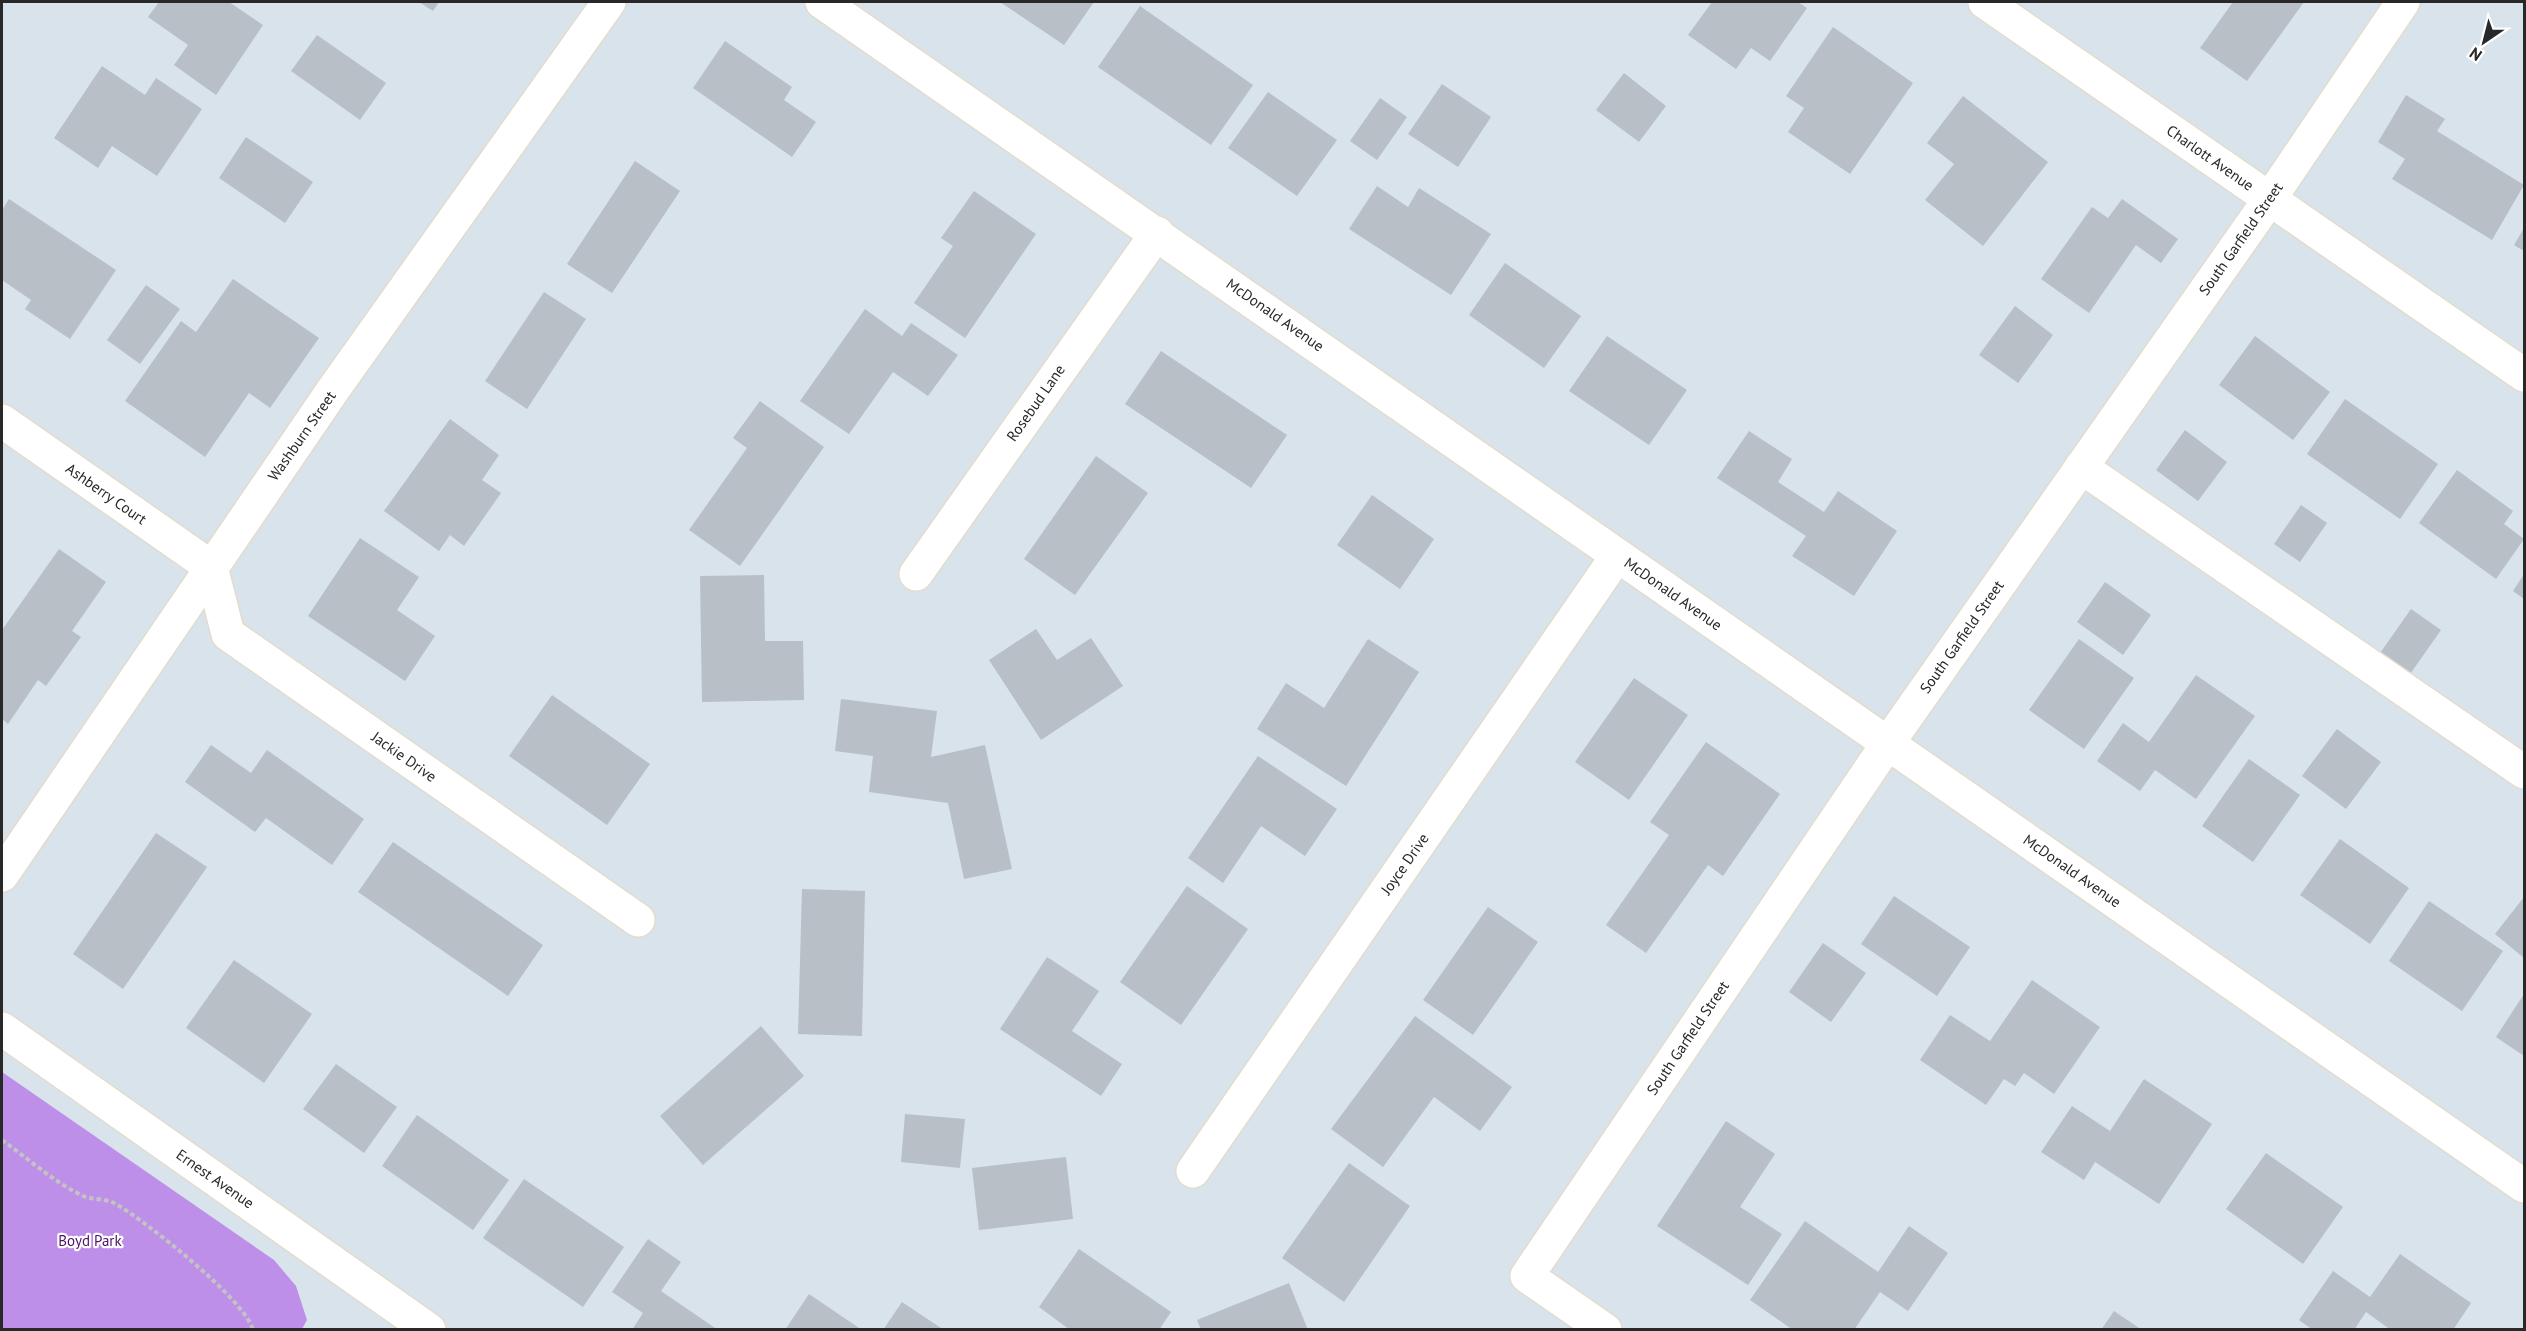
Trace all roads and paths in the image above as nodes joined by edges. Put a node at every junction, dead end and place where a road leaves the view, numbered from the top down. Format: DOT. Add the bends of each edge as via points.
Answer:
graph roads {
  1 [pos="609,2"];
  2 [pos="822,2"];
  3 [pos="1985,2"];
  4 [pos="2403,2"];
  5 [pos="2269,200"];
  6 [pos="1157,233"];
  7 [pos="2524,375"];
  8 [pos="2,421"];
  9 [pos="2081,467"];
  10 [pos="1617,556"];
  11 [pos="212,567"];
  12 [pos="916,574"];
  13 [pos="1888,743"];
  14 [pos="2524,772"];
  15 [pos="2,876"];
  16 [pos="638,920"];
  17 [pos="2,1029"];
  18 [pos="2,1140"];
  19 [pos="1193,1171"];
  20 [pos="2524,1186"];
  21 [pos="253,1329"];
  22 [pos="429,1329"];
  23 [pos="1605,1329"];
  1 -- 11 [label="street, Washburn Street"];
  2 -- 6 [label="street, McDonald Avenue"];
  3 -- 5 [label="street, Charlott Avenue"];
  4 -- 5 [label="street, South Garfield Street"];
  5 -- 7 [label="street, Charlott Avenue"];
  5 -- 9 [label="street, South Garfield Street"];
  6 -- 10 [label="street, McDonald Avenue"];
  6 -- 12 [label="street, Rosebud Lane"];
  8 -- 11 [label="street, Ashberry Court"];
  9 -- 13 [label="street, South Garfield Street"];
  9 -- 14 [label="street"];
  10 -- 13 [label="street, McDonald Avenue"];
  10 -- 19 [label="street, Joyce Drive"];
  11 -- 15 [label="street, Washburn Street"];
  11 -- 16 [label="street, Jackie Drive" via="228,634"];
  13 -- 20 [label="street, McDonald Avenue"];
  13 -- 23 [label="street, South Garfield Street" via="1527,1276"];
  17 -- 22 [label="street, Ernest Avenue"];
  18 -- 21 [label="path" via="81,1195 114,1203 174,1246 229,1297"];
}
